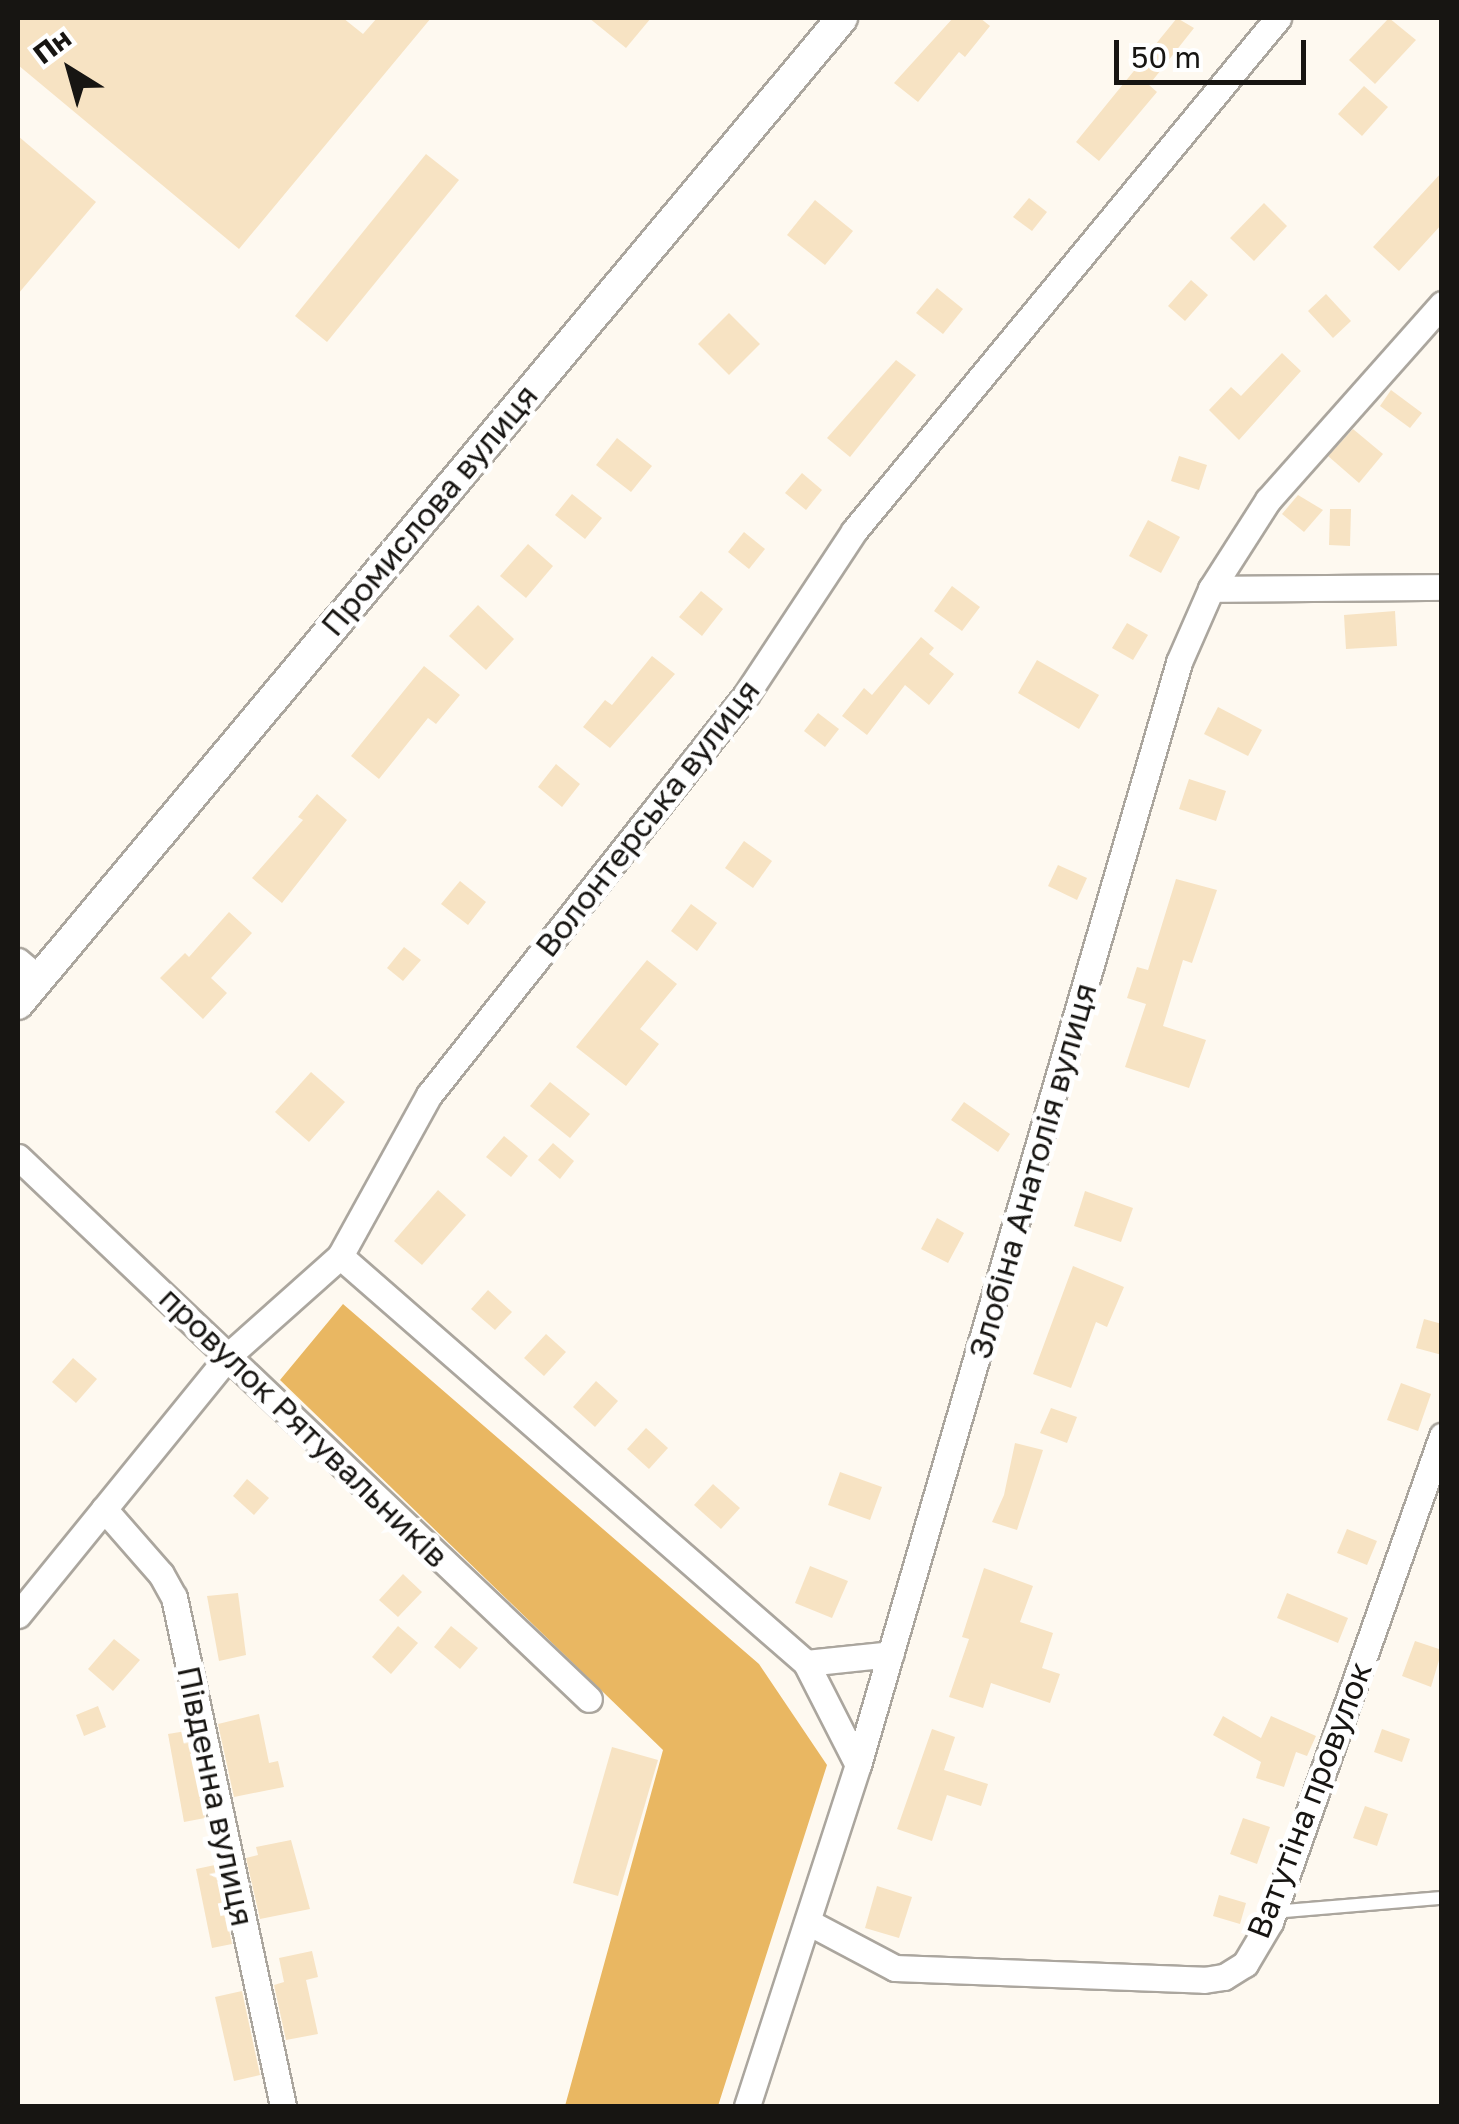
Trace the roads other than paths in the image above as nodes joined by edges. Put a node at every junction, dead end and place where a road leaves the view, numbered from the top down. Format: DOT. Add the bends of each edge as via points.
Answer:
graph roads {
  1 [pos="842,18"];
  2 [pos="1278,18"];
  3 [pos="1442,304"];
  4 [pos="1442,587"];
  5 [pos="1211,589"];
  6 [pos="28,970"];
  7 [pos="18,1004"];
  8 [pos="18,1157"];
  9 [pos="340,1256"];
  10 [pos="229,1355"];
  11 [pos="1442,1436"];
  12 [pos="104,1509"];
  13 [pos="18,1614"];
  14 [pos="891,1654"];
  15 [pos="806,1663"];
  16 [pos="589,1699"];
  17 [pos="858,1765"];
  18 [pos="1441,1898"];
  19 [pos="1273,1912"];
  20 [pos="808,1922"];
  21 [pos="283,2106"];
  22 [pos="748,2106"];
  1 -- 6 [label="street, Промислова вулиця"];
  2 -- 9 [label="street, Волонтерська вулиця" via="854,531 746,695 429,1095"];
  3 -- 5 [label="street, Злобіна Анатолія вулиця" via="1268,500"];
  4 -- 5 [label="street"];
  5 -- 14 [label="street, Злобіна Анатолія вулиця" via="1180,662"];
  6 -- 7 [label="street, Промислова вулиця"];
  8 -- 10 [label="street, провулок Рятувальників"];
  9 -- 10 [label="street, Волонтерська вулиця"];
  9 -- 15 [label="street"];
  10 -- 12 [label="street, Волонтерська вулиця"];
  10 -- 16 [label="street, провулок Рятувальників"];
  11 -- 19 [label="street, Ватутіна провулок"];
  12 -- 13 [label="street, Волонтерська вулиця"];
  12 -- 21 [label="street, Південна вулиця" via="174,1597"];
  14 -- 15 [label="street"];
  14 -- 17 [label="street, Злобіна Анатолія вулиця"];
  15 -- 17 [label="street"];
  17 -- 20 [label="street, Злобіна Анатолія вулиця"];
  18 -- 19 [label="lane"];
  19 -- 20 [label="street, Ватутіна провулок" via="1244,1964 1204,1980 895,1968"];
  20 -- 22 [label="street, Злобіна Анатолія вулиця"];
}
